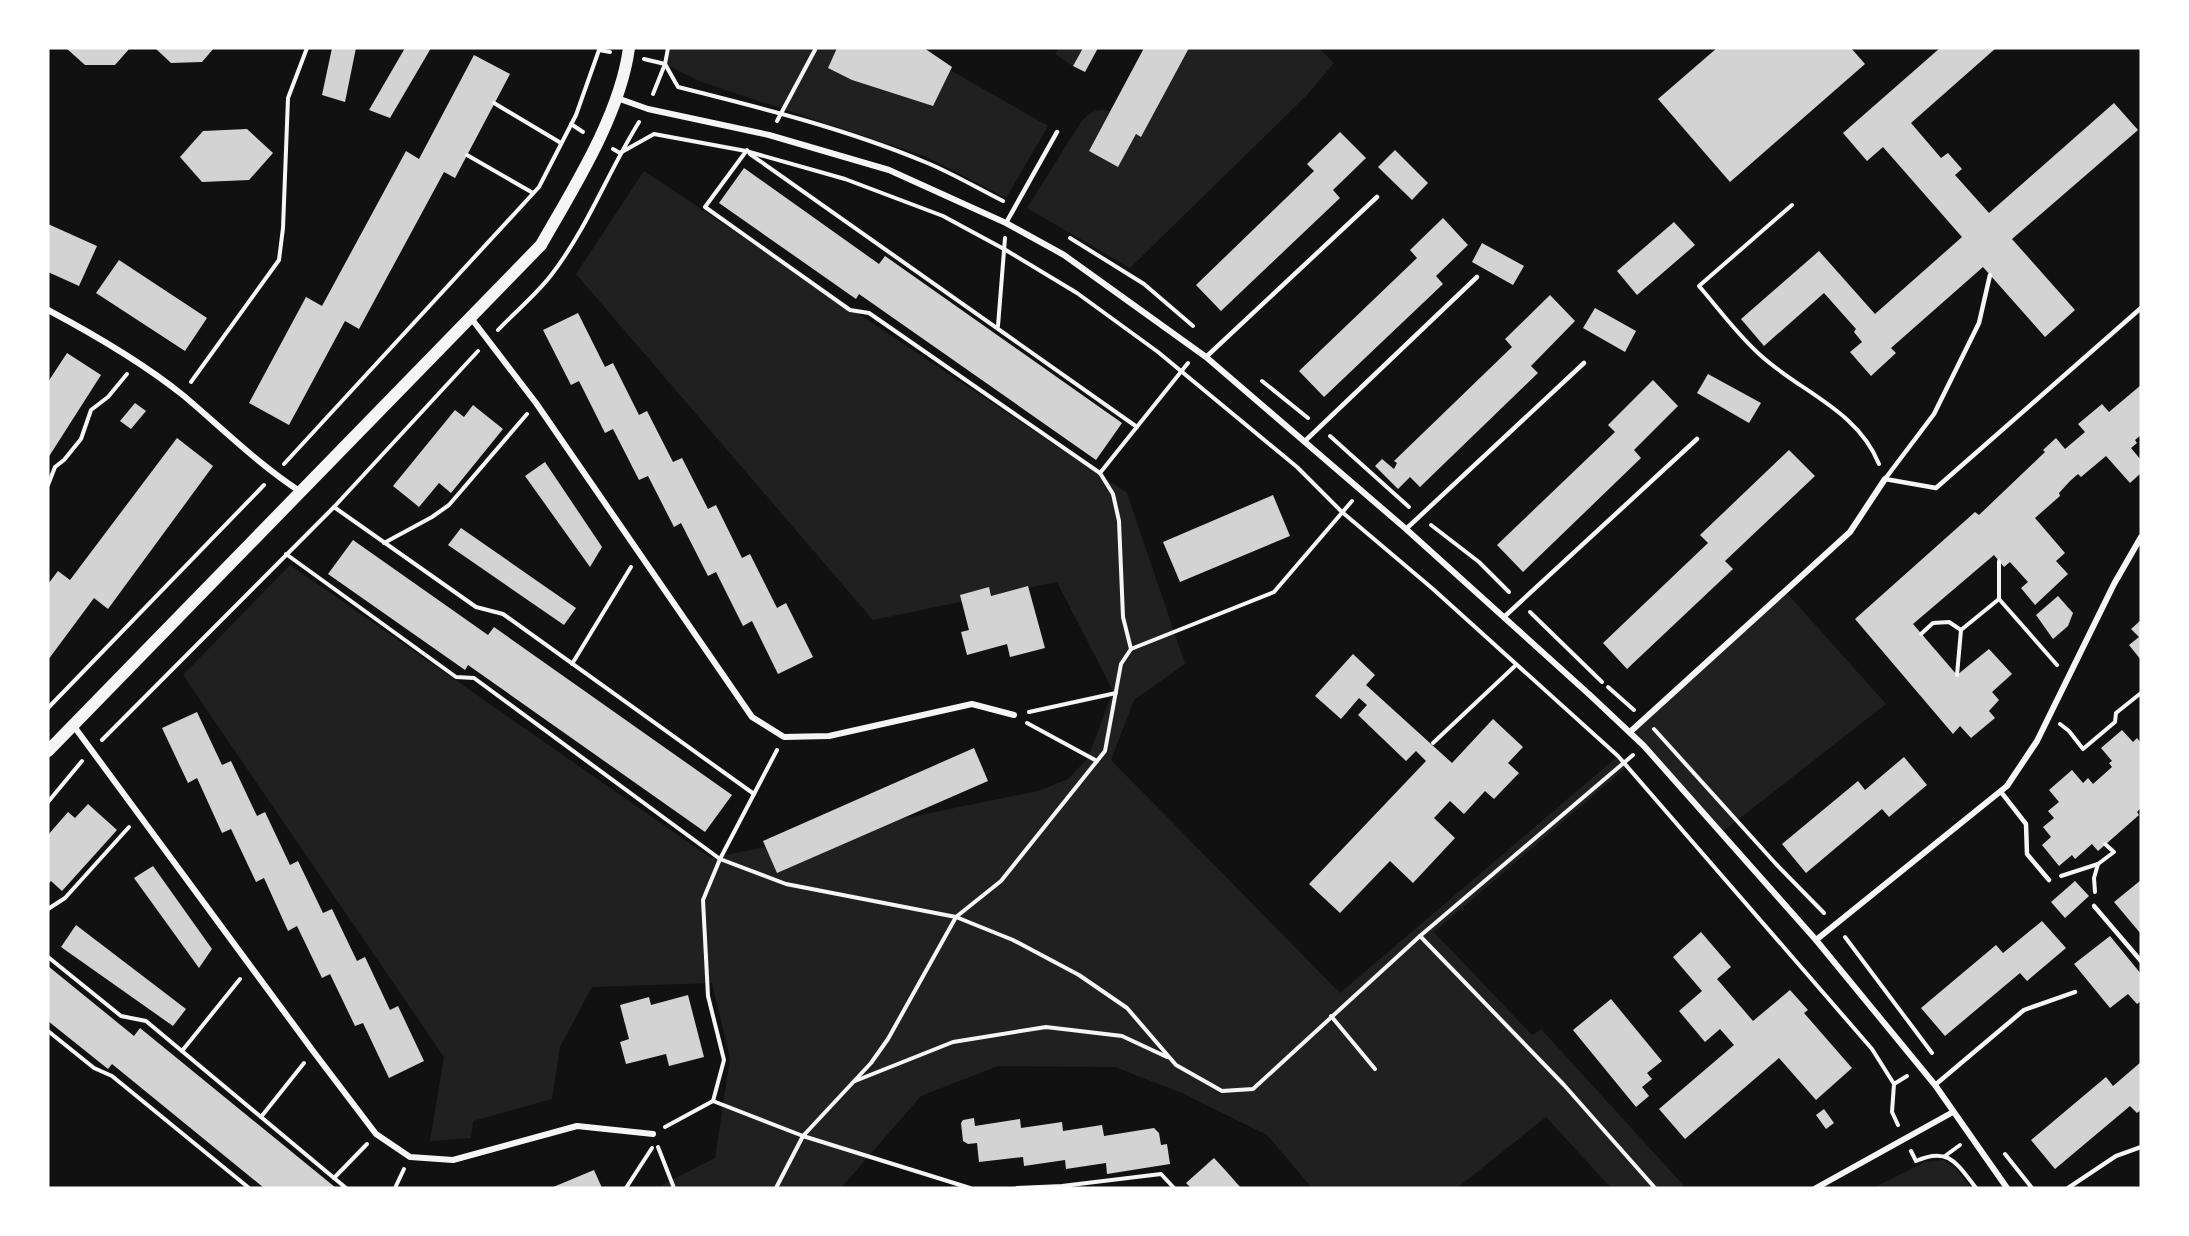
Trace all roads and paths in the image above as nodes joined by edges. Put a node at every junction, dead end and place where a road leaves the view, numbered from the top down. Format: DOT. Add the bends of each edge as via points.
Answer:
graph roads {
  1 [pos="307,48"];
  2 [pos="599,48"];
  3 [pos="629,48"];
  4 [pos="668,48"];
  5 [pos="816,48"];
  6 [pos="665,64"];
  7 [pos="616,98"];
  8 [pos="495,103"];
  9 [pos="648,109"];
  10 [pos="781,113"];
  11 [pos="753,131"];
  12 [pos="1057,132"];
  13 [pos="769,135"];
  14 [pos="561,143"];
  15 [pos="746,151"];
  16 [pos="620,153"];
  17 [pos="467,155"];
  18 [pos="533,193"];
  19 [pos="1377,197"];
  20 [pos="1792,205"];
  21 [pos="1014,207"];
  22 [pos="1006,223"];
  23 [pos="1063,234"];
  24 [pos="1004,249"];
  25 [pos="1990,275"];
  26 [pos="1477,277"];
  27 [pos="2141,308"];
  28 [pos="48,310"];
  29 [pos="471,317"];
  30 [pos="998,327"];
  31 [pos="488,340"];
  32 [pos="1217,346"];
  33 [pos="1198,351"];
  34 [pos="1206,357"];
  35 [pos="137,362"];
  36 [pos="1584,363"];
  37 [pos="1182,371"];
  38 [pos="1255,376"];
  39 [pos="182,395"];
  40 [pos="536,403"];
  41 [pos="1137,427"];
  42 [pos="1320,427"];
  43 [pos="1697,439"];
  44 [pos="1305,441"];
  45 [pos="1100,473"];
  46 [pos="274,475"];
  47 [pos="1375,476"];
  48 [pos="1885,478"];
  49 [pos="48,485"];
  50 [pos="301,492"];
  51 [pos="1362,492"];
  52 [pos="334,507"];
  53 [pos="1341,512"];
  54 [pos="1420,517"];
  55 [pos="1406,529"];
  56 [pos="2141,537"];
  57 [pos="384,543"];
  58 [pos="640,552"];
  59 [pos="286,554"];
  60 [pos="1999,561"];
  61 [pos="1999,599"];
  62 [pos="1520,603"];
  63 [pos="1504,617"];
  64 [pos="1961,630"];
  65 [pos="1921,634"];
  66 [pos="1131,650"];
  67 [pos="572,664"];
  68 [pos="1516,665"];
  69 [pos="1957,675"];
  70 [pos="2069,680"];
  71 [pos="1116,693"];
  72 [pos="2141,693"];
  73 [pos="48,708"];
  74 [pos="1014,715"];
  75 [pos="1644,719"];
  76 [pos="72,725"];
  77 [pos="2069,731"];
  78 [pos="1630,732"];
  79 [pos="1658,733"];
  80 [pos="784,737"];
  81 [pos="1434,744"];
  82 [pos="1644,747"];
  83 [pos="48,751"];
  84 [pos="91,751"];
  85 [pos="1096,761"];
  86 [pos="1624,762"];
  87 [pos="2001,792"];
  88 [pos="754,794"];
  89 [pos="48,802"];
  90 [pos="138,816"];
  91 [pos="2105,844"];
  92 [pos="720,859"];
  93 [pos="2098,864"];
  94 [pos="2049,880"];
  95 [pos="2094,906"];
  96 [pos="48,909"];
  97 [pos="956,917"];
  98 [pos="1836,925"];
  99 [pos="1420,936"];
  100 [pos="1816,939"];
  101 [pos="48,957"];
  102 [pos="2141,961"];
  103 [pos="250,967"];
  104 [pos="2075,992"];
  105 [pos="1331,1016"];
  106 [pos="48,1031"];
  107 [pos="182,1051"];
  108 [pos="313,1052"];
  109 [pos="1168,1058"];
  110 [pos="1375,1069"];
  111 [pos="1948,1074"];
  112 [pos="855,1081"];
  113 [pos="1935,1085"];
  114 [pos="713,1101"];
  115 [pos="1953,1112"];
  116 [pos="261,1117"];
  117 [pos="376,1134"];
  118 [pos="653,1134"];
  119 [pos="803,1136"];
  120 [pos="1904,1139"];
  121 [pos="2141,1146"];
  122 [pos="2003,1151"];
  123 [pos="334,1178"];
  124 [pos="249,1188"];
  125 [pos="346,1188"];
  126 [pos="626,1188"];
  127 [pos="674,1188"];
  128 [pos="777,1188"];
  129 [pos="970,1188"];
  130 [pos="1017,1188"];
  131 [pos="1174,1188"];
  132 [pos="1655,1188"];
  133 [pos="1816,1188"];
  134 [pos="1976,1188"];
  135 [pos="2007,1188"];
  136 [pos="2032,1188"];
  137 [pos="2068,1188"];
  1 -- 39 [label="path" via="288,98 279,260"];
  2 -- 14 [label="path" via="580,105"];
  3 -- 7 [label="main road"];
  4 -- 6 [label="path"];
  5 -- 10 [label="path"];
  6 -- 9 [label="path"];
  6 -- 10 [label="path" via="678,87"];
  7 -- 9 [label="street"];
  7 -- 29 [label="main road" via="541,245"];
  8 -- 14 [label="path"];
  9 -- 11 [label="street"];
  9 -- 16 [label="path"];
  10 -- 13 [label="path"];
  10 -- 21 [label="path" via="926,162"];
  11 -- 13 [label="street"];
  11 -- 15 [label="path"];
  12 -- 21 [label="lane"];
  13 -- 22 [label="street" via="889,170"];
  14 -- 18 [label="path"];
  15 -- 16 [label="path" via="654,134"];
  15 -- 24 [label="path" via="845,179 943,216"];
  15 -- 30 [label="path"];
  15 -- 45 [label="path" via="705,207 850,310 869,313"];
  16 -- 31 [label="path" via="596,205 552,275"];
  17 -- 18 [label="path"];
  18 -- 46 [label="path"];
  19 -- 32 [label="lane"];
  20 -- 48 [label="path" via="1699,286 1756,352 1854,424 1873,448"];
  21 -- 22 [label="lane"];
  22 -- 24 [label="path"];
  22 -- 33 [label="street" via="1064,255"];
  23 -- 32 [label="path" via="1144,284"];
  24 -- 30 [label="path"];
  24 -- 37 [label="path" via="1077,294"];
  25 -- 48 [label="lane" via="1979,323 1934,414"];
  26 -- 42 [label="lane"];
  27 -- 48 [label="lane" via="1936,488"];
  28 -- 35 [label="street"];
  29 -- 31 [label="street"];
  29 -- 50 [label="main road"];
  30 -- 41 [label="path"];
  31 -- 40 [label="street"];
  31 -- 52 [label="path"];
  32 -- 34 [label="lane"];
  33 -- 34 [label="street"];
  33 -- 37 [label="path"];
  34 -- 44 [label="street"];
  35 -- 39 [label="street"];
  35 -- 49 [label="path" via="108,398 91,410 81,439 55,467"];
  36 -- 54 [label="lane"];
  37 -- 41 [label="path"];
  37 -- 53 [label="path" via="1297,466"];
  38 -- 42 [label="path"];
  39 -- 46 [label="street"];
  40 -- 57 [label="path" via="449,505"];
  40 -- 58 [label="street"];
  41 -- 45 [label="path"];
  42 -- 44 [label="lane"];
  42 -- 47 [label="path"];
  43 -- 62 [label="lane"];
  44 -- 51 [label="street"];
  45 -- 66 [label="path" via="1113,494 1119,521 1123,617"];
  46 -- 50 [label="street"];
  46 -- 73 [label="path"];
  47 -- 51 [label="path"];
  47 -- 54 [label="path"];
  48 -- 75 [label="street" via="1850,532"];
  50 -- 76 [label="main road"];
  51 -- 53 [label="path"];
  51 -- 55 [label="street"];
  52 -- 57 [label="path"];
  52 -- 59 [label="path"];
  53 -- 66 [label="path" via="1274,592"];
  53 -- 68 [label="path" via="1434,589"];
  54 -- 55 [label="lane"];
  54 -- 62 [label="path" via="1479,562"];
  55 -- 63 [label="street"];
  56 -- 70 [label="street"];
  57 -- 67 [label="path" via="476,607 503,614"];
  58 -- 67 [label="path"];
  58 -- 80 [label="street" via="752,717"];
  59 -- 84 [label="path"];
  59 -- 92 [label="path" via="456,677 474,678"];
  60 -- 61 [label="path"];
  61 -- 64 [label="path"];
  61 -- 70 [label="path"];
  62 -- 63 [label="lane"];
  62 -- 75 [label="path"];
  63 -- 78 [label="street"];
  64 -- 65 [label="path" via="1949,622 1933,623"];
  64 -- 69 [label="path"];
  66 -- 71 [label="path" via="1121,664"];
  67 -- 88 [label="path"];
  68 -- 81 [label="path"];
  68 -- 86 [label="path"];
  70 -- 87 [label="street" via="2037,741"];
  71 -- 74 [label="path"];
  71 -- 85 [label="path" via="1105,751"];
  72 -- 77 [label="path" via="2083,749"];
  74 -- 80 [label="street" via="972,704 829,736"];
  74 -- 85 [label="path"];
  75 -- 78 [label="street"];
  75 -- 79 [label="path"];
  76 -- 83 [label="main road"];
  76 -- 84 [label="street"];
  78 -- 82 [label="street"];
  79 -- 82 [label="path"];
  79 -- 98 [label="path"];
  80 -- 88 [label="path"];
  82 -- 86 [label="path"];
  82 -- 100 [label="street"];
  84 -- 89 [label="path"];
  84 -- 90 [label="street"];
  85 -- 97 [label="path" via="1001,881"];
  86 -- 99 [label="path"];
  86 -- 120 [label="path" via="1872,1049 1894,1084 1892,1112"];
  87 -- 94 [label="lane" via="2026,824 2027,854"];
  87 -- 98 [label="street"];
  88 -- 92 [label="path"];
  90 -- 96 [label="path" via="65,898"];
  90 -- 103 [label="street"];
  91 -- 93 [label="path" via="2114,852"];
  92 -- 97 [label="path" via="786,884"];
  92 -- 114 [label="path" via="703,900 708,996 724,1060"];
  93 -- 94 [label="path"];
  93 -- 95 [label="path"];
  95 -- 102 [label="lane"];
  97 -- 109 [label="path" via="1013,940 1089,982 1127,1008"];
  97 -- 112 [label="path" via="888,1039"];
  98 -- 100 [label="street"];
  98 -- 111 [label="path"];
  99 -- 105 [label="path"];
  99 -- 132 [label="path" via="1564,1085"];
  100 -- 113 [label="street"];
  101 -- 107 [label="path" via="121,1016 146,1021"];
  103 -- 107 [label="path"];
  103 -- 108 [label="street"];
  104 -- 111 [label="lane" via="2024,1010"];
  105 -- 109 [label="path" via="1253,1089 1222,1091"];
  105 -- 110 [label="path"];
  106 -- 124 [label="path" via="94,1068 112,1076"];
  107 -- 116 [label="path"];
  108 -- 116 [label="path"];
  108 -- 117 [label="street"];
  109 -- 112 [label="path" via="1122,1036 1046,1027 953,1042"];
  111 -- 113 [label="lane"];
  112 -- 119 [label="path"];
  113 -- 115 [label="street"];
  114 -- 118 [label="path"];
  114 -- 119 [label="path"];
  115 -- 120 [label="street"];
  115 -- 135 [label="street"];
  116 -- 123 [label="path"];
  117 -- 118 [label="street" via="410,1157 453,1160 577,1126"];
  117 -- 123 [label="path"];
  119 -- 128 [label="path"];
  119 -- 129 [label="path"];
  120 -- 133 [label="street"];
  120 -- 134 [label="path" via="1916,1161 1931,1154 1945,1156"];
  121 -- 137 [label="lane" via="2116,1156"];
  122 -- 136 [label="path"];
  123 -- 125 [label="path"];
  126 -- 127 [label="path" via="656,1142"];
  130 -- 131 [label="path" via="1161,1174"];
}
